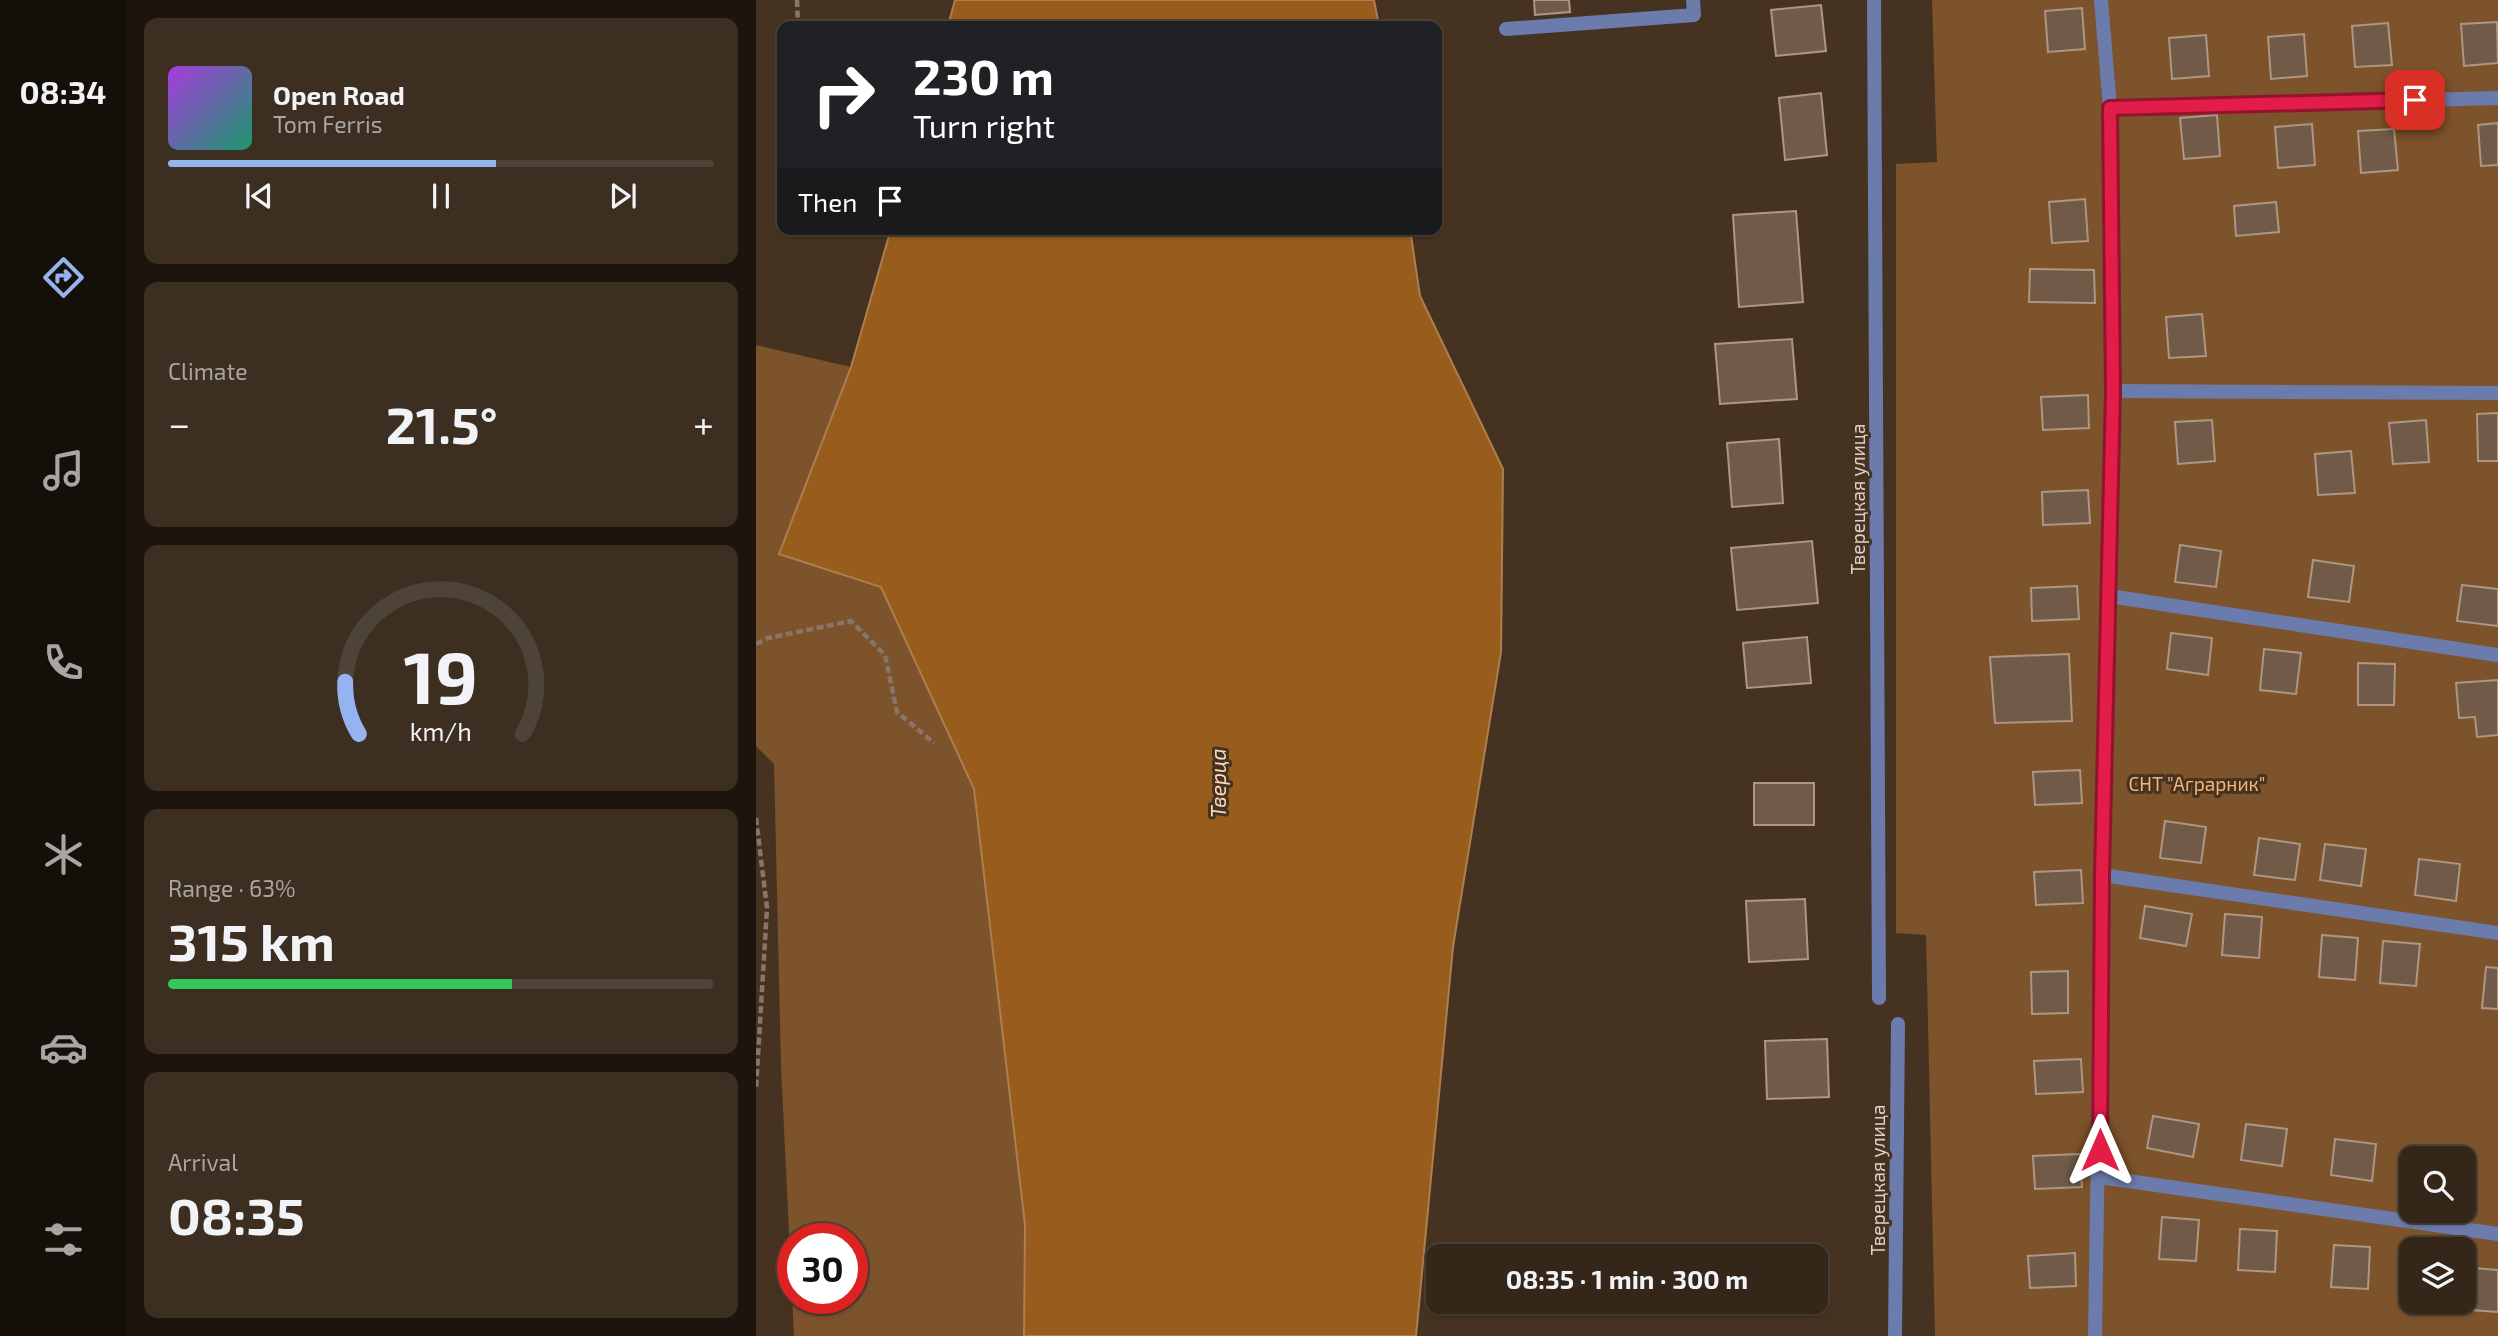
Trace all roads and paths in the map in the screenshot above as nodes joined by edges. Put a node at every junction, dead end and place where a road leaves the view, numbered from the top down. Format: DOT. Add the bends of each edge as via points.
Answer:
graph roads {
  1 [pos="797,0"];
  2 [pos="1693,0"];
  3 [pos="1874,0"];
  4 [pos="2101,0"];
  5 [pos="799,21"];
  6 [pos="1506,29"];
  7 [pos="2498,98"];
  8 [pos="2110,108"];
  9 [pos="2113,391"];
  10 [pos="2498,393"];
  11 [pos="2109,596"];
  12 [pos="756,644"];
  13 [pos="2497,655"];
  14 [pos="934,743"];
  15 [pos="756,818"];
  16 [pos="2102,875"];
  17 [pos="2498,933"];
  18 [pos="1879,998"];
  19 [pos="1898,1024"];
  20 [pos="756,1089"];
  21 [pos="2099,1177"];
  22 [pos="2498,1234"];
  23 [pos="1895,1336"];
  24 [pos="2095,1336"];
  1 -- 5 [label="path"];
  2 -- 6 [label="street" via="1694,15"];
  3 -- 18 [label="street, Тверецкая улица"];
  4 -- 8 [label="street"];
  7 -- 8 [label="street"];
  8 -- 9 [label="street"];
  9 -- 10 [label="street"];
  9 -- 11 [label="street"];
  11 -- 13 [label="street"];
  11 -- 16 [label="street"];
  12 -- 14 [label="path" via="851,621 885,655 897,712"];
  15 -- 20 [label="path" via="767,908"];
  16 -- 17 [label="street"];
  16 -- 21 [label="street"];
  19 -- 23 [label="street, Тверецкая улица"];
  21 -- 22 [label="street"];
  21 -- 24 [label="street"];
}
